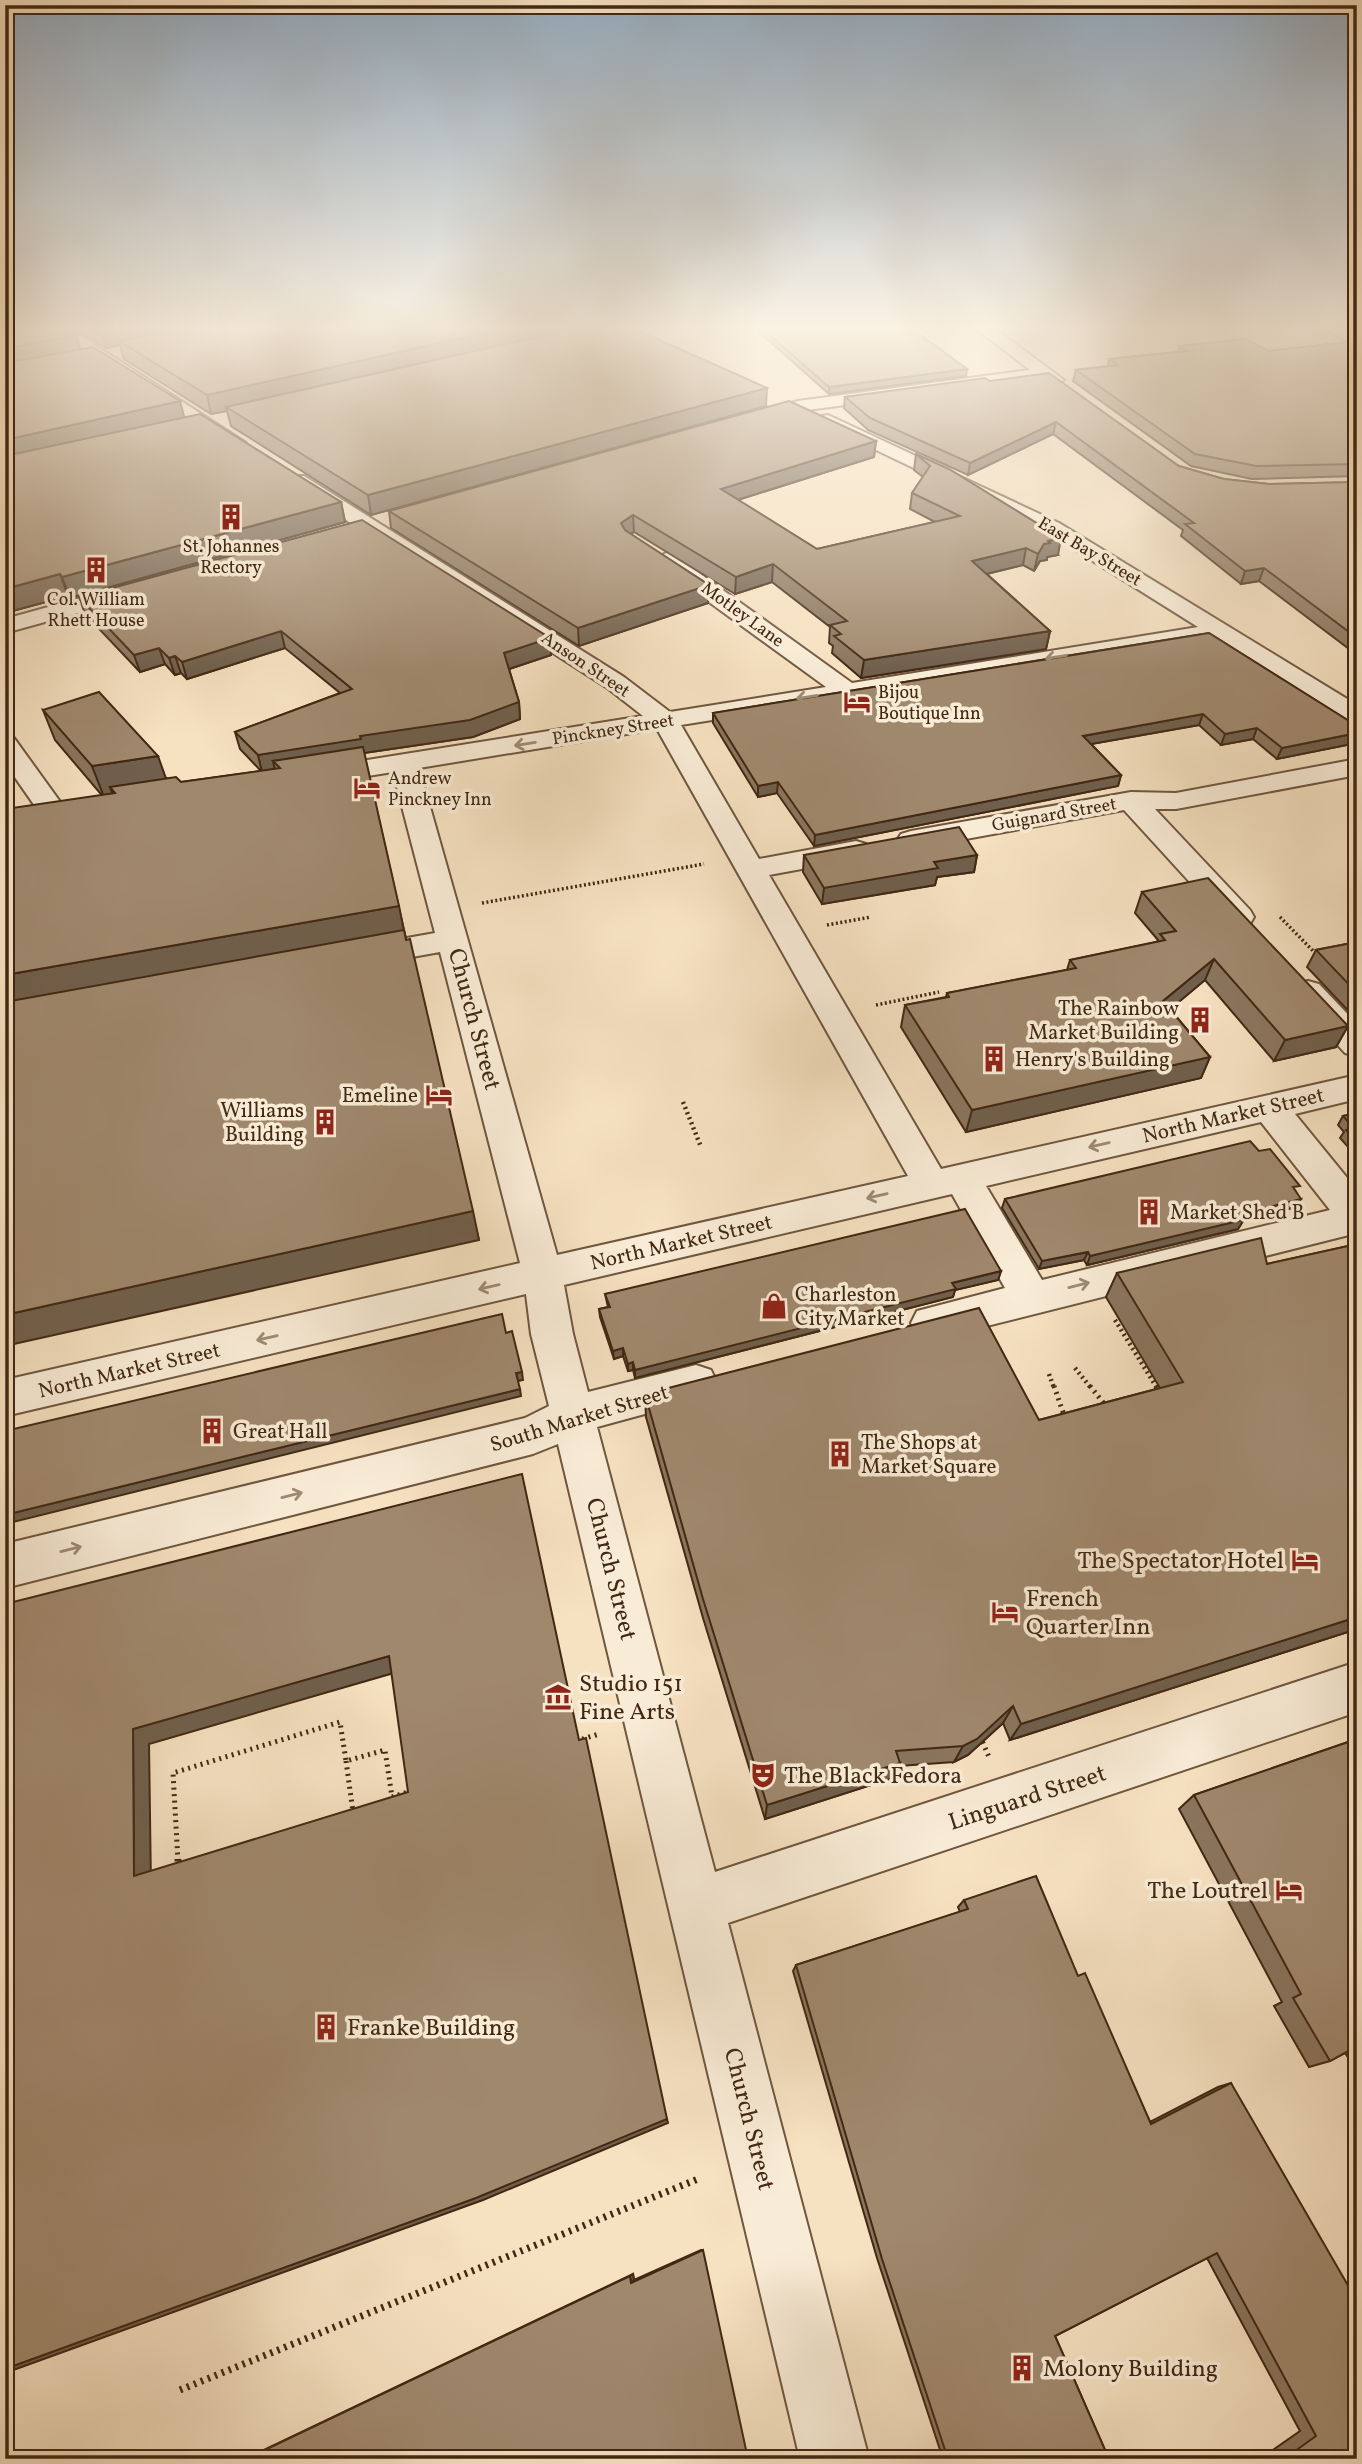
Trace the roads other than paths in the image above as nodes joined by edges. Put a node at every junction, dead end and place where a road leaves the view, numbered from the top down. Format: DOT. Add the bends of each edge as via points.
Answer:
graph roads {
  1 [pos="231,440"];
  2 [pos="870,440"];
  3 [pos="253,453"];
  4 [pos="276,467"];
  5 [pos="393,519"];
  6 [pos="370,525"];
  7 [pos="345,532"];
  8 [pos="645,546"];
  9 [pos="147,587"];
  10 [pos="5,626"];
  11 [pos="1220,631"];
  12 [pos="848,691"];
  13 [pos="1357,716"];
  14 [pos="665,720"];
  15 [pos="5,744"];
  16 [pos="404,763"];
  17 [pos="1357,767"];
  18 [pos="291,780"];
  19 [pos="1131,800"];
  20 [pos="83,812"];
  21 [pos="751,869"];
  22 [pos="1254,934"];
  23 [pos="453,940"];
  24 [pos="329,962"];
  25 [pos="1290,973"];
  26 [pos="1357,1045"];
  27 [pos="1357,1087"];
  28 [pos="1269,1107"];
  29 [pos="946,1180"];
  30 [pos="1357,1218"];
  31 [pos="544,1275"];
  32 [pos="1031,1297"];
  33 [pos="896,1331"];
  34 [pos="736,1373"];
  35 [pos="5,1398"];
  36 [pos="573,1415"];
  37 [pos="5,1566"];
  38 [pos="1357,1687"];
  39 [pos="696,1906"];
  40 [pos="835,2459"];
  1 -- 3 [label="street"];
  2 -- 11 [label="street, East Bay Street" via="1044,522"];
  4 -- 6 [label="street, Anson Street"];
  5 -- 6 [label="street"];
  6 -- 7 [label="street"];
  6 -- 14 [label="street, Anson Street" via="615,682"];
  8 -- 12 [label="street, Motley Lane"];
  9 -- 10 [label="street"];
  11 -- 12 [label="street, Pinckney Street, one-way"];
  11 -- 13 [label="street, East Bay Street"];
  12 -- 14 [label="street, Pinckney Street, one-way"];
  14 -- 16 [label="street, Pinckney Street, one-way"];
  14 -- 21 [label="street, Anson Street"];
  15 -- 20 [label="street" via="44,818"];
  16 -- 18 [label="street, Pinckney Street"];
  16 -- 23 [label="street, Church Street"];
  17 -- 19 [label="street, Guignard Street" via="1176,801"];
  19 -- 21 [label="street, Guignard Street"];
  19 -- 22 [label="street"];
  21 -- 29 [label="street, Anson Street"];
  23 -- 24 [label="street"];
  23 -- 31 [label="street, Church Street"];
  25 -- 26 [label="street"];
  27 -- 28 [label="street, North Market Street"];
  28 -- 29 [label="street, North Market Street, one-way"];
  28 -- 30 [label="street"];
  29 -- 31 [label="street, North Market Street, one-way"];
  29 -- 32 [label="street, Anson Street"];
  32 -- 30 [label="street, one-way"];
  31 -- 35 [label="street, North Market Street, one-way"];
  31 -- 36 [label="street, Church Street" via="552,1334"];
  32 -- 33 [label="street"];
  34 -- 36 [label="street, South Market Street"];
  37 -- 36 [label="street, South Market Street, one-way" via="533,1435"];
  36 -- 39 [label="street, Church Street"];
  38 -- 39 [label="street, Linguard Street"];
  39 -- 40 [label="street, Church Street"];
}
